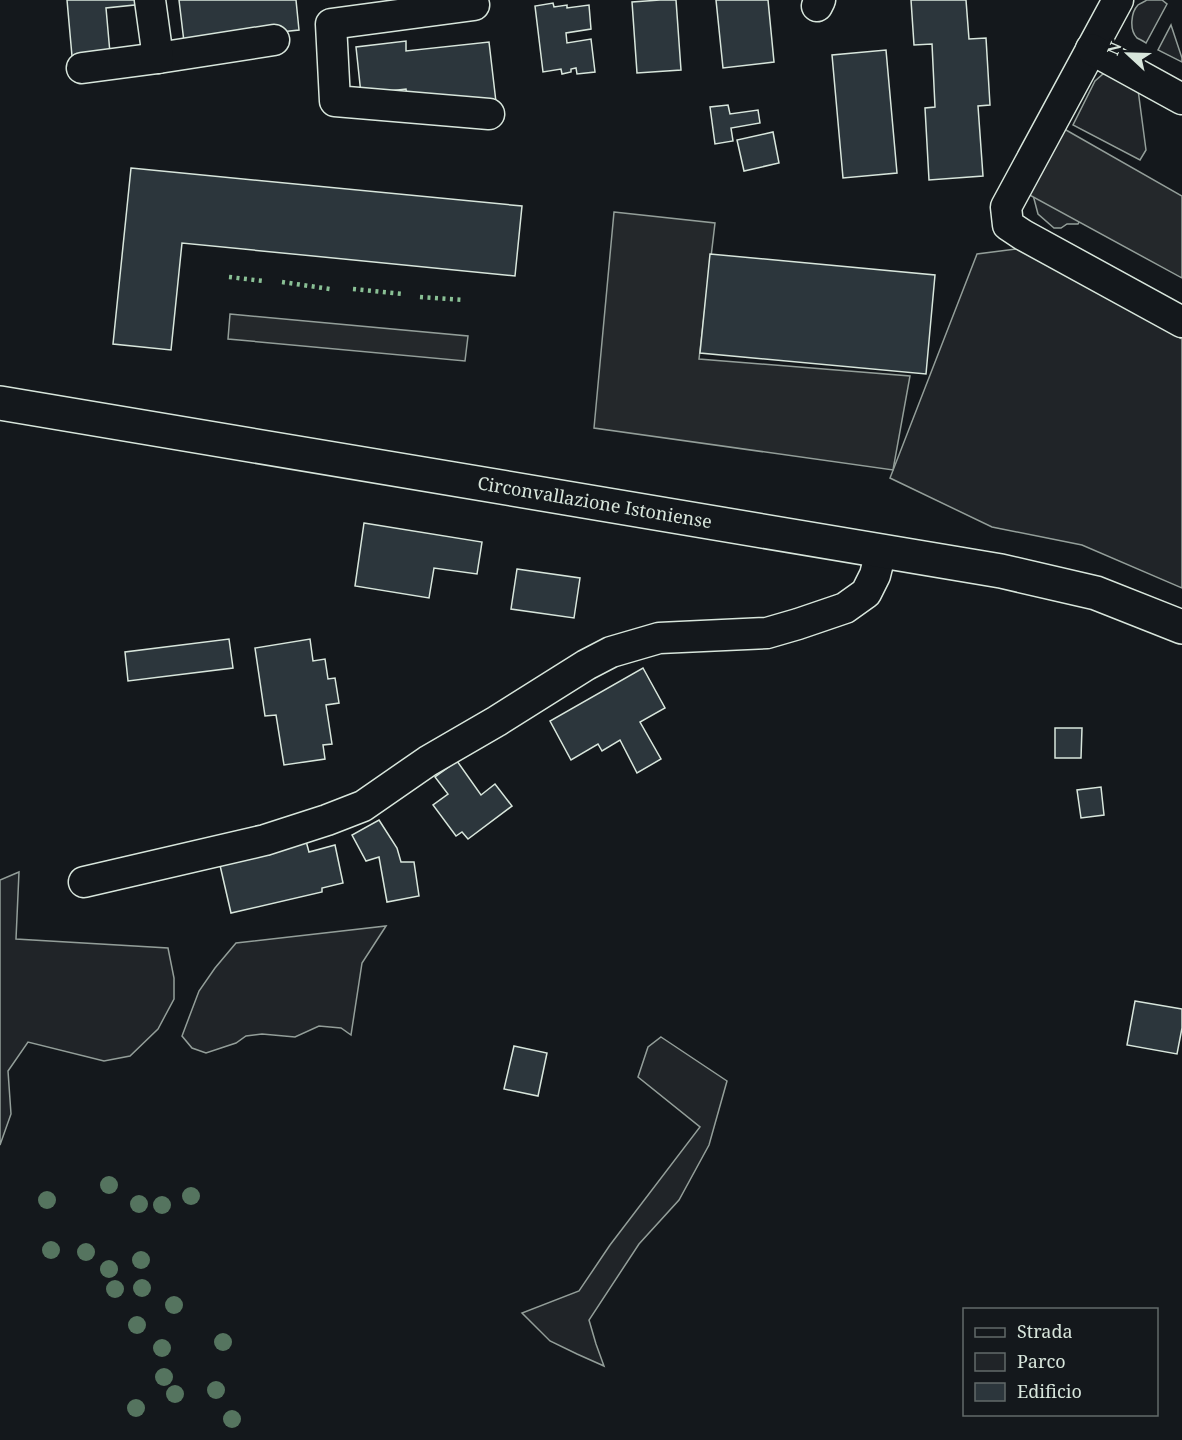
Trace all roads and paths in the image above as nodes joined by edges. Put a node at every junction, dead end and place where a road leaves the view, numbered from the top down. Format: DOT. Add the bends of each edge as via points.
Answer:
graph roads {
  1 [pos="150,0"];
  2 [pos="1118,0"];
  3 [pos="474,5"];
  4 [pos="416,6"];
  5 [pos="274,40"];
  6 [pos="1091,49"];
  7 [pos="158,58"];
  8 [pos="82,68"];
  9 [pos="1182,99"];
  10 [pos="489,114"];
  11 [pos="1182,322"];
  12 [pos="0,403"];
  13 [pos="881,550"];
  14 [pos="1182,627"];
  15 [pos="84,882"];
  1 -- 7 [label="street"];
  2 -- 6 [label="street"];
  3 -- 4 [label="street"];
  4 -- 10 [label="street" via="331,24 335,101"];
  5 -- 7 [label="street"];
  6 -- 9 [label="street"];
  6 -- 11 [label="street" via="1006,207 1008,225"];
  7 -- 8 [label="street"];
  12 -- 13 [label="main road, Circonvallazione Istoniense"];
  13 -- 14 [label="main road, Circonvallazione Istoniense" via="1096,593"];
  13 -- 15 [label="street" via="866,593 845,608 767,633 659,638 611,652 428,761 363,806 265,840"];
}
